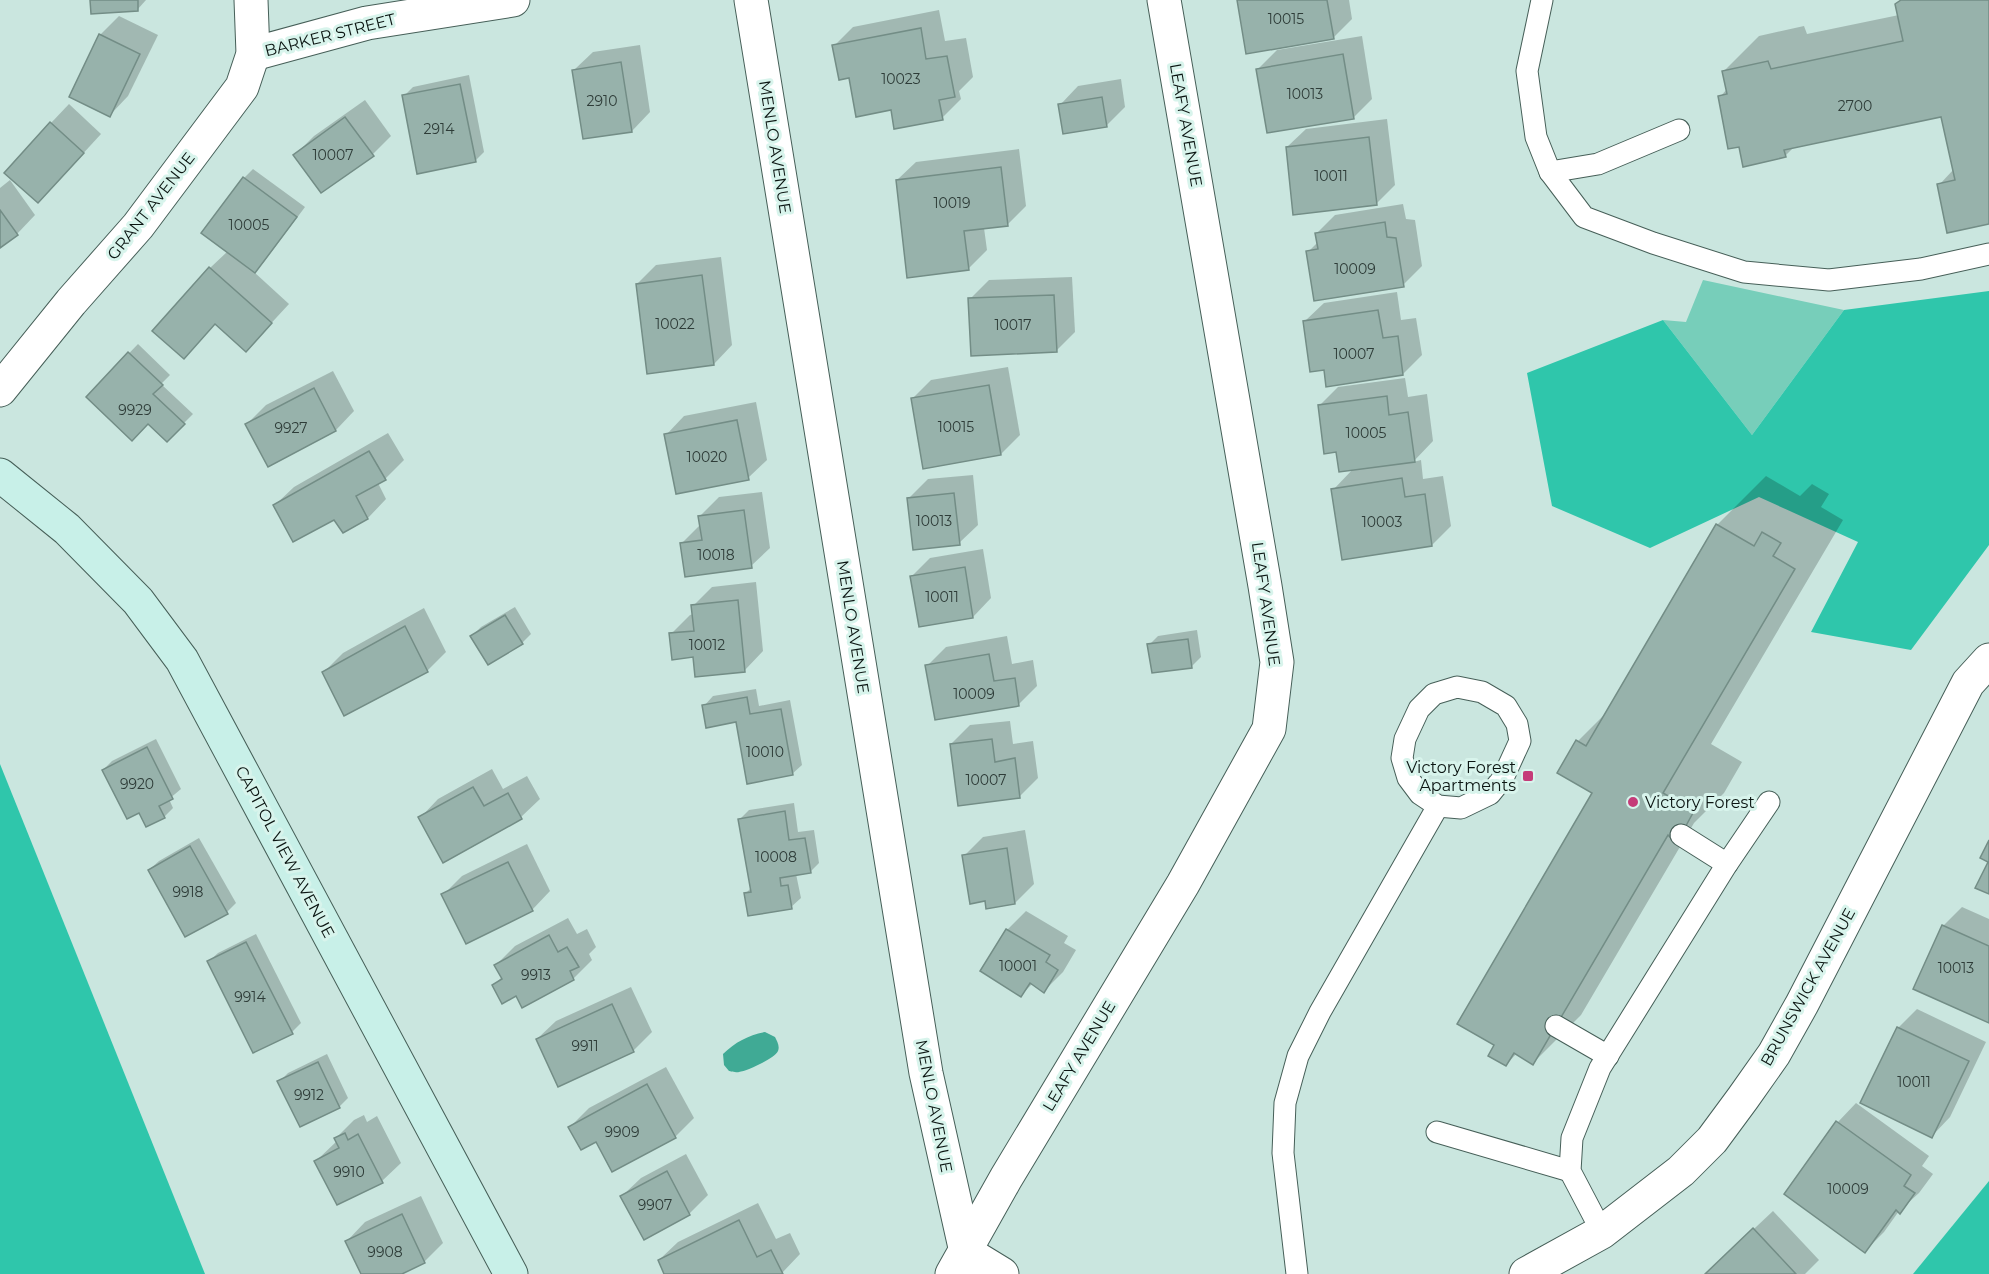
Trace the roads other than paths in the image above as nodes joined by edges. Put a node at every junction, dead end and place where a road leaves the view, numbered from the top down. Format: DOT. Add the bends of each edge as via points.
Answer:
graph roads {
  1 [pos="251,0"];
  2 [pos="513,0"];
  3 [pos="751,0"];
  4 [pos="1164,0"];
  5 [pos="1542,0"];
  6 [pos="253,54"];
  7 [pos="1680,130"];
  8 [pos="1550,172"];
  9 [pos="1989,254"];
  10 [pos="0,390"];
  11 [pos="0,475"];
  12 [pos="1989,660"];
  13 [pos="1769,802"];
  14 [pos="1438,806"];
  15 [pos="1681,835"];
  16 [pos="1727,864"];
  17 [pos="1556,1026"];
  18 [pos="1608,1056"];
  19 [pos="1437,1132"];
  20 [pos="1570,1171"];
  21 [pos="1602,1232"];
  22 [pos="959,1263"];
  23 [pos="511,1274"];
  24 [pos="1002,1274"];
  25 [pos="1297,1274"];
  26 [pos="1526,1274"];
  1 -- 6 [label="street, GRANT AVENUE"];
  2 -- 6 [label="street, BARKER STREET" via="368,23"];
  3 -- 22 [label="street, MENLO AVENUE"];
  4 -- 22 [label="street, LEAFY AVENUE" via="1274,642 1276,662 1269,729 1183,884"];
  5 -- 8 [label="lane" via="1527,70 1536,137"];
  6 -- 10 [label="street, GRANT AVENUE" via="242,87 138,226"];
  7 -- 8 [label="lane" via="1598,164"];
  8 -- 9 [label="lane" via="1584,217 1744,272 1829,280 1921,269"];
  11 -- 23 [label="main road, CAPITOL VIEW AVENUE" via="67,529 138,601 182,660"];
  12 -- 21 [label="street, BRUNSWICK AVENUE" via="1968,683 1774,1054 1712,1140 1681,1171"];
  13 -- 16 [label="lane"];
  14 -- 14 [label="lane" via="1461,807 1490,795 1503,778 1520,741 1517,724 1506,706 1482,692 1457,687 1434,694 1419,709 1405,739 1402,758 1408,778 1420,794"];
  14 -- 25 [label="lane" via="1298,1056 1285,1103 1283,1153"];
  15 -- 16 [label="lane"];
  16 -- 18 [label="lane"];
  17 -- 18 [label="lane"];
  18 -- 20 [label="lane" via="1572,1138"];
  19 -- 20 [label="lane"];
  20 -- 21 [label="lane"];
  21 -- 26 [label="street, BRUNSWICK AVENUE"];
  22 -- 24 [label="street"];
}
